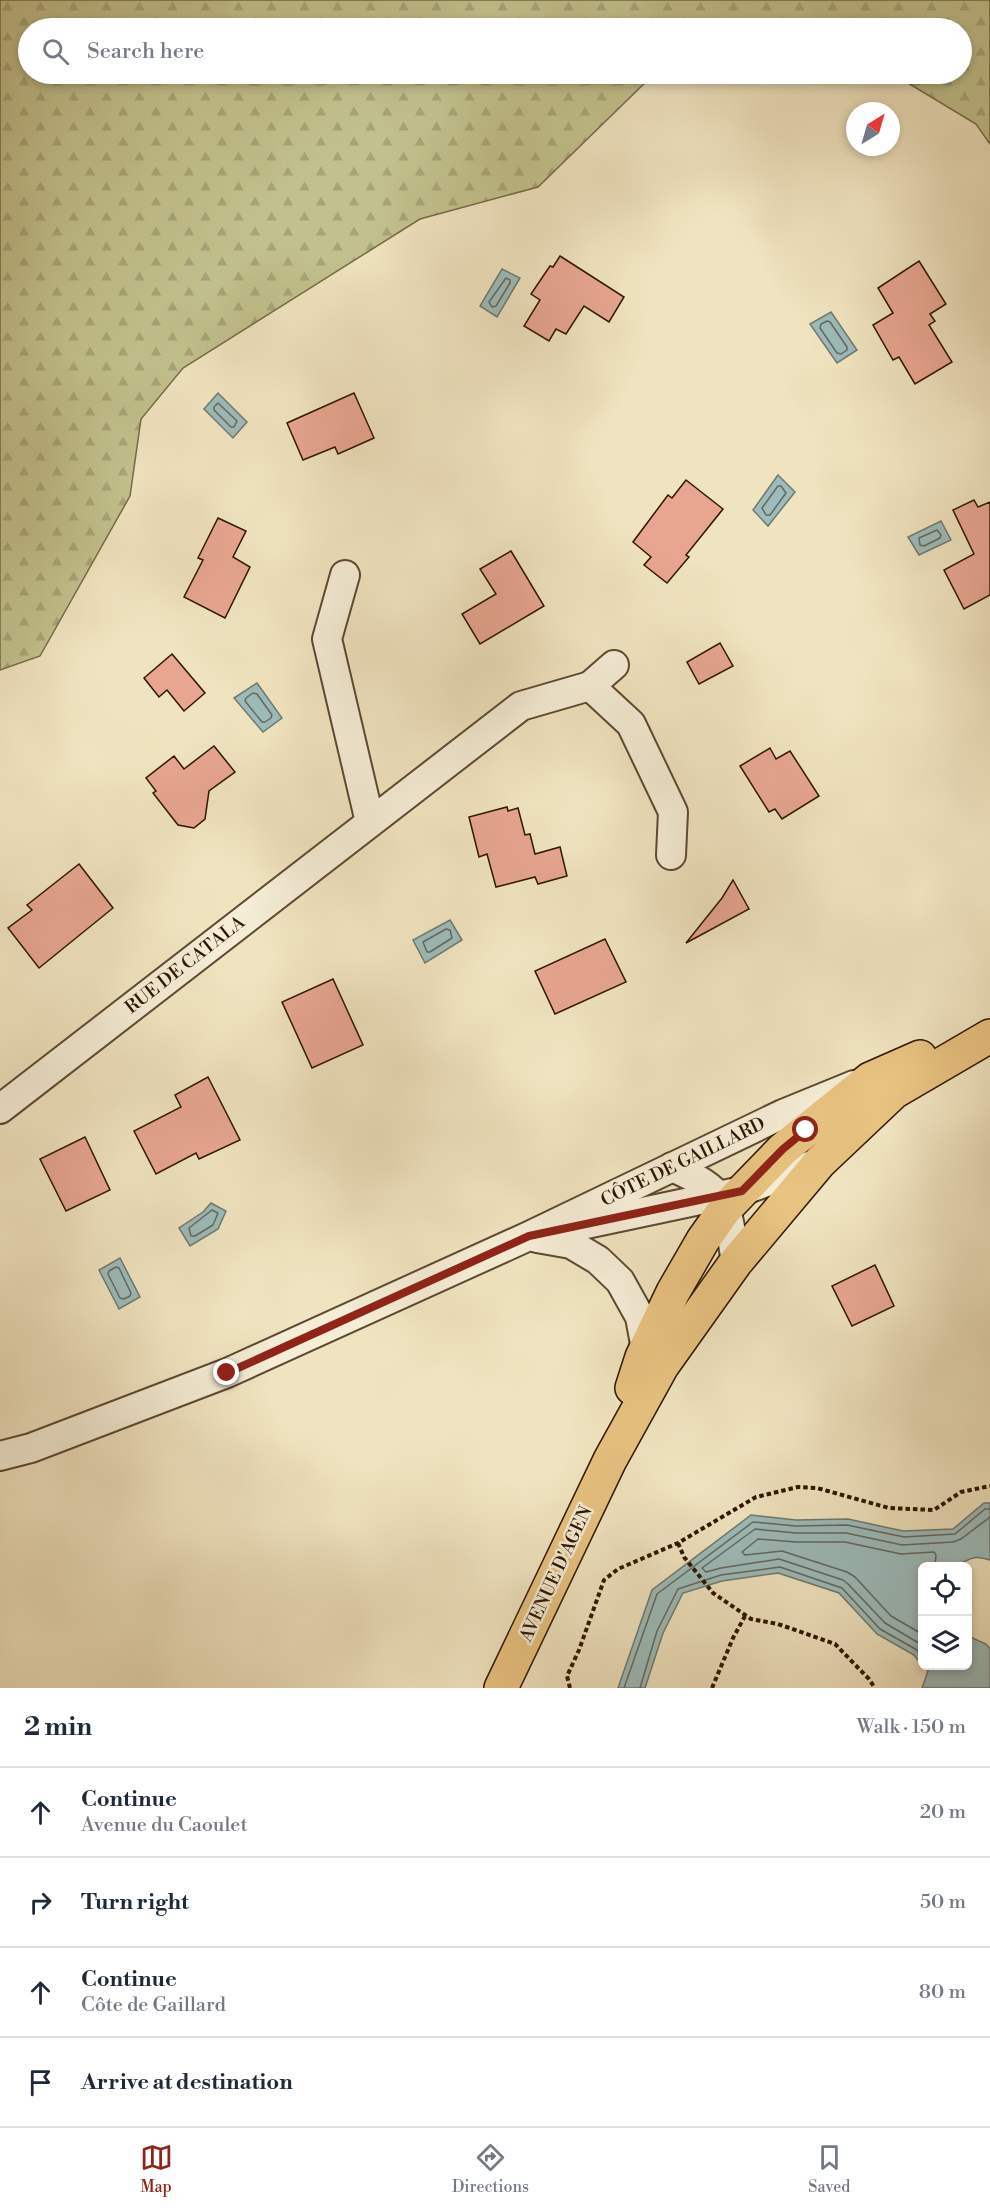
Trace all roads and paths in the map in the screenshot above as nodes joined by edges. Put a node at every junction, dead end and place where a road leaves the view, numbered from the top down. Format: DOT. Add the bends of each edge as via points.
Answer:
graph roads {
  1 [pos="345,575"];
  2 [pos="614,665"];
  3 [pos="590,686"];
  4 [pos="370,822"];
  5 [pos="671,855"];
  6 [pos="990,1026"];
  7 [pos="990,1036"];
  8 [pos="870,1079"];
  9 [pos="0,1109"];
  10 [pos="820,1162"];
  11 [pos="672,1167"];
  12 [pos="728,1198"];
  13 [pos="529,1236"];
  14 [pos="736,1262"];
  15 [pos="646,1349"];
  16 [pos="0,1456"];
  17 [pos="610,1460"];
  18 [pos="990,1486"];
  19 [pos="678,1543"];
  20 [pos="745,1616"];
  21 [pos="501,1688"];
  22 [pos="570,1688"];
  23 [pos="712,1688"];
  24 [pos="875,1688"];
  1 -- 4 [label="street" via="327,639"];
  2 -- 3 [label="street"];
  3 -- 4 [label="street, RUE DE CATALA" via="521,706"];
  3 -- 5 [label="street" via="631,724 673,812"];
  4 -- 9 [label="street, RUE DE CATALA"];
  6 -- 8 [label="main road"];
  7 -- 10 [label="main road" via="894,1092"];
  8 -- 11 [label="street, CÔTE DE GAILLARD" via="783,1114"];
  8 -- 12 [label="main road"];
  10 -- 12 [label="street"];
  10 -- 14 [label="main road"];
  11 -- 12 [label="street"];
  11 -- 13 [label="street, CÔTE DE GAILLARD"];
  12 -- 13 [label="street"];
  12 -- 14 [label="street"];
  12 -- 15 [label="main road"];
  13 -- 15 [label="street" via="571,1244 598,1260 620,1281 640,1317"];
  13 -- 16 [label="street, CÔTE DE GAILLARD" via="227,1373 31,1448"];
  14 -- 17 [label="main road" via="662,1366"];
  15 -- 17 [label="main road"];
  17 -- 21 [label="main road, AVENUE D'AGEN"];
  18 -- 19 [label="path" via="961,1492 934,1510 890,1508 817,1488 798,1487 756,1497"];
  19 -- 20 [label="path" via="712,1593"];
  19 -- 22 [label="path" via="618,1569 604,1580 567,1676"];
  20 -- 23 [label="path"];
  20 -- 24 [label="path" via="835,1644"];
}
